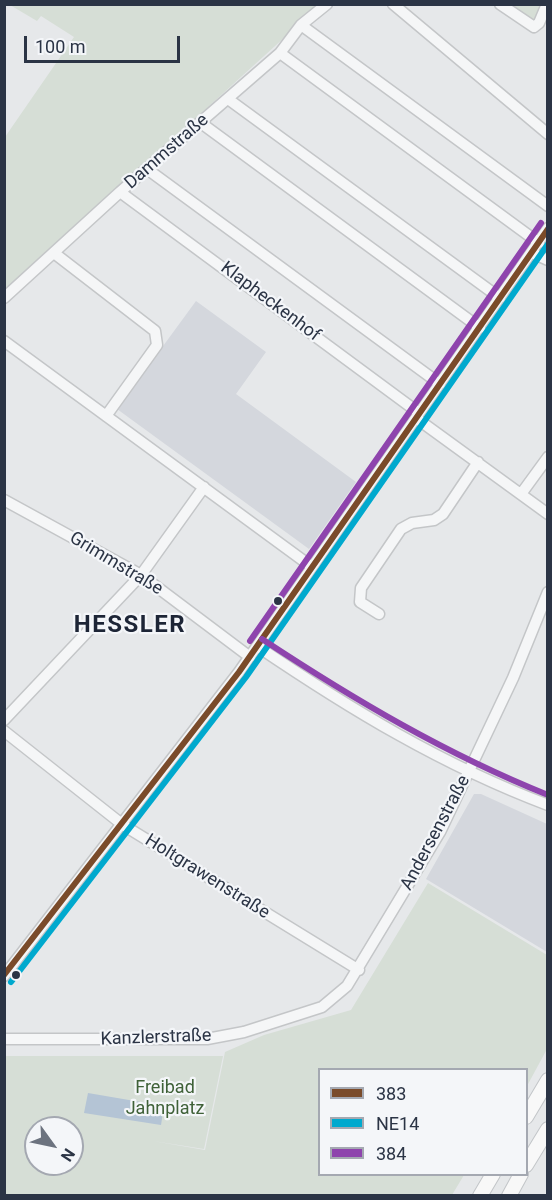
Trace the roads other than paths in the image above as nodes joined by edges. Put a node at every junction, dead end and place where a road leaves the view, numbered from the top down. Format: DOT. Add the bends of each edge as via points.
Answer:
graph roads {
  1 [pos="327,4"];
  2 [pos="393,4"];
  3 [pos="500,4"];
  4 [pos="547,4"];
  5 [pos="301,25"];
  6 [pos="280,53"];
  7 [pos="228,99"];
  8 [pos="201,123"];
  9 [pos="548,134"];
  10 [pos="147,168"];
  11 [pos="120,192"];
  12 [pos="548,206"];
  13 [pos="548,228"];
  14 [pos="535,248"];
  15 [pos="54,253"];
  16 [pos="548,260"];
  17 [pos="4,298"];
  18 [pos="501,298"];
  19 [pos="480,328"];
  20 [pos="4,341"];
  21 [pos="440,384"];
  22 [pos="106,416"];
  23 [pos="417,416"];
  24 [pos="548,457"];
  25 [pos="478,462"];
  26 [pos="204,487"];
  27 [pos="521,494"];
  28 [pos="4,501"];
  29 [pos="548,514"];
  30 [pos="312,567"];
  31 [pos="141,575"];
  32 [pos="548,592"];
  33 [pos="379,614"];
  34 [pos="258,646"];
  35 [pos="250,657"];
  36 [pos="4,720"];
  37 [pos="4,731"];
  38 [pos="468,771"];
  39 [pos="548,805"];
  40 [pos="123,825"];
  41 [pos="9,961"];
  42 [pos="359,970"];
  43 [pos="4,976"];
  44 [pos="4,1040"];
  45 [pos="548,1080"];
  46 [pos="528,1114"];
  47 [pos="548,1129"];
  48 [pos="528,1162"];
  49 [pos="492,1176"];
  50 [pos="520,1176"];
  51 [pos="480,1196"];
  52 [pos="509,1196"];
  1 -- 5 [label="street, Dammstraße"];
  2 -- 9 [label="street"];
  3 -- 4 [label="street" via="534,27"];
  5 -- 6 [label="street, Dammstraße"];
  5 -- 12 [label="street"];
  6 -- 7 [label="street, Dammstraße"];
  6 -- 14 [label="street"];
  7 -- 8 [label="street, Dammstraße"];
  7 -- 18 [label="street"];
  8 -- 10 [label="street, Dammstraße"];
  8 -- 19 [label="street"];
  10 -- 11 [label="street, Dammstraße"];
  10 -- 21 [label="street, Klapheckenhof"];
  11 -- 15 [label="street, Dammstraße"];
  11 -- 23 [label="street, Klapheckenhof"];
  13 -- 14 [label="street"];
  14 -- 16 [label="street"];
  14 -- 18 [label="street"];
  15 -- 17 [label="street, Dammstraße"];
  15 -- 22 [label="street" via="155,331 157,345"];
  18 -- 19 [label="street"];
  19 -- 21 [label="street"];
  20 -- 22 [label="street"];
  21 -- 23 [label="street"];
  22 -- 26 [label="street"];
  23 -- 25 [label="street, Klapheckenhof"];
  23 -- 30 [label="street"];
  24 -- 27 [label="street"];
  25 -- 27 [label="street, Klapheckenhof"];
  25 -- 33 [label="street" via="443,514 401,529 361,588 360,602"];
  26 -- 30 [label="street"];
  26 -- 31 [label="street"];
  27 -- 29 [label="street, Klapheckenhof"];
  28 -- 31 [label="street, Grimmstraße"];
  30 -- 34 [label="street"];
  31 -- 35 [label="street, Grimmstraße"];
  31 -- 36 [label="street"];
  32 -- 38 [label="street, Andersenstraße" via="513,678"];
  34 -- 35 [label="street"];
  34 -- 38 [label="street" via="367,719"];
  35 -- 40 [label="street"];
  37 -- 40 [label="street, Holtgrawenstraße"];
  38 -- 39 [label="street"];
  38 -- 42 [label="street, Andersenstraße" via="440,832"];
  40 -- 41 [label="street"];
  40 -- 42 [label="street, Holtgrawenstraße"];
  41 -- 43 [label="street"];
  42 -- 44 [label="street, Kanzlerstraße" via="347,986 322,1006 244,1032 193,1041"];
  45 -- 46 [label="main road"];
  47 -- 48 [label="main road"];
  49 -- 51 [label="main road"];
  50 -- 52 [label="main road"];
}
